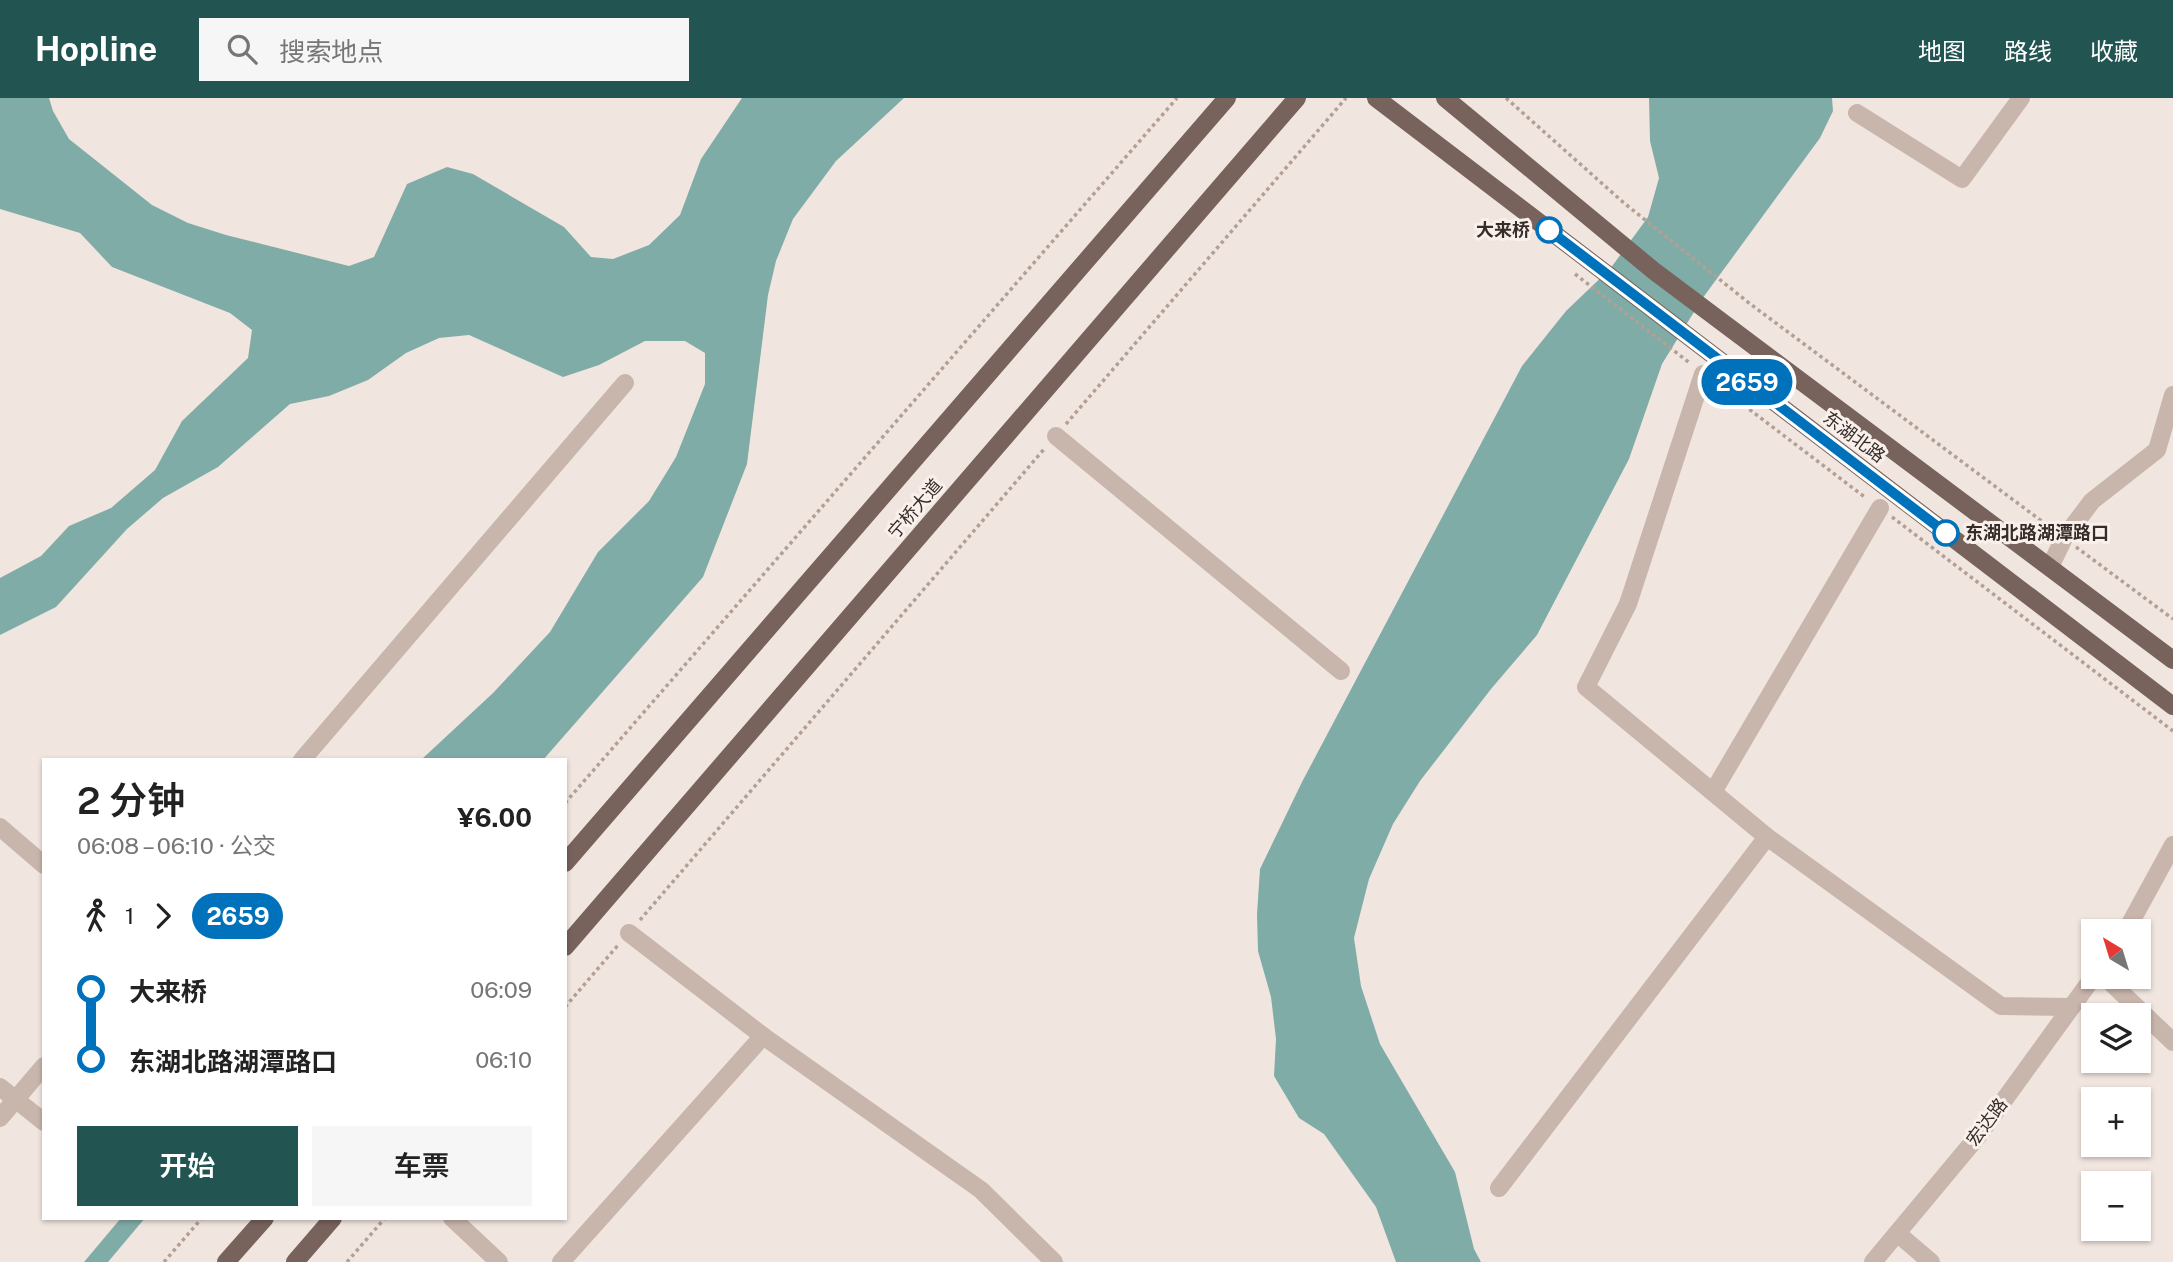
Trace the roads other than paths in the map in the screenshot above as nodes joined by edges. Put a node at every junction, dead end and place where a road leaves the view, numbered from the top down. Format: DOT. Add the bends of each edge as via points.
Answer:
graph roads {
  1 [pos="1227,98"];
  2 [pos="1297,98"];
  3 [pos="1376,98"];
  4 [pos="1445,98"];
  5 [pos="2021,98"];
  6 [pos="1857,113"];
  7 [pos="1703,374"];
  8 [pos="625,383"];
  9 [pos="2173,395"];
  10 [pos="1056,436"];
  11 [pos="1880,508"];
  12 [pos="2050,567"];
  13 [pos="2173,660"];
  14 [pos="1341,671"];
  15 [pos="2173,706"];
  16 [pos="305,758"];
  17 [pos="1713,792"];
  18 [pos="0,827"];
  19 [pos="1767,837"];
  20 [pos="2173,845"];
  21 [pos="567,861"];
  22 [pos="42,862"];
  23 [pos="2133,919"];
  24 [pos="629,933"];
  25 [pos="567,945"];
  26 [pos="2084,989"];
  27 [pos="2118,989"];
  28 [pos="2071,1007"];
  29 [pos="764,1036"];
  30 [pos="2173,1042"];
  31 [pos="42,1068"];
  32 [pos="0,1087"];
  33 [pos="15,1100"];
  34 [pos="0,1118"];
  35 [pos="42,1120"];
  36 [pos="1499,1188"];
  37 [pos="263,1220"];
  38 [pos="331,1220"];
  39 [pos="454,1220"];
  40 [pos="1897,1233"];
  41 [pos="226,1262"];
  42 [pos="295,1262"];
  43 [pos="499,1262"];
  44 [pos="561,1262"];
  45 [pos="1054,1262"];
  46 [pos="1872,1262"];
  47 [pos="1931,1262"];
  1 -- 21 [label="main road, 宁桥大道"];
  2 -- 25 [label="main road, 宁桥大道"];
  3 -- 15 [label="main road, 东湖北路"];
  4 -- 12 [label="main road, 东湖北路" via="1654,271"];
  5 -- 6 [label="street" via="1962,179"];
  7 -- 17 [label="street" via="1628,604 1586,687"];
  8 -- 16 [label="street"];
  9 -- 12 [label="street" via="2157,450 2092,501 2064,538"];
  10 -- 14 [label="street"];
  11 -- 17 [label="street"];
  12 -- 13 [label="main road, 东湖北路"];
  17 -- 19 [label="street"];
  18 -- 22 [label="street"];
  19 -- 28 [label="street" via="2001,1006"];
  19 -- 36 [label="street"];
  20 -- 23 [label="street"];
  24 -- 29 [label="street"];
  26 -- 28 [label="street, 宏达路"];
  27 -- 30 [label="street"];
  28 -- 40 [label="street, 宏达路" via="1978,1136"];
  29 -- 44 [label="street"];
  29 -- 45 [label="street" via="981,1190"];
  31 -- 33 [label="street"];
  32 -- 33 [label="street"];
  33 -- 34 [label="street"];
  33 -- 35 [label="street"];
  37 -- 41 [label="main road"];
  38 -- 42 [label="main road"];
  39 -- 43 [label="street"];
  40 -- 46 [label="street, 宏达路"];
  40 -- 47 [label="street"];
}
